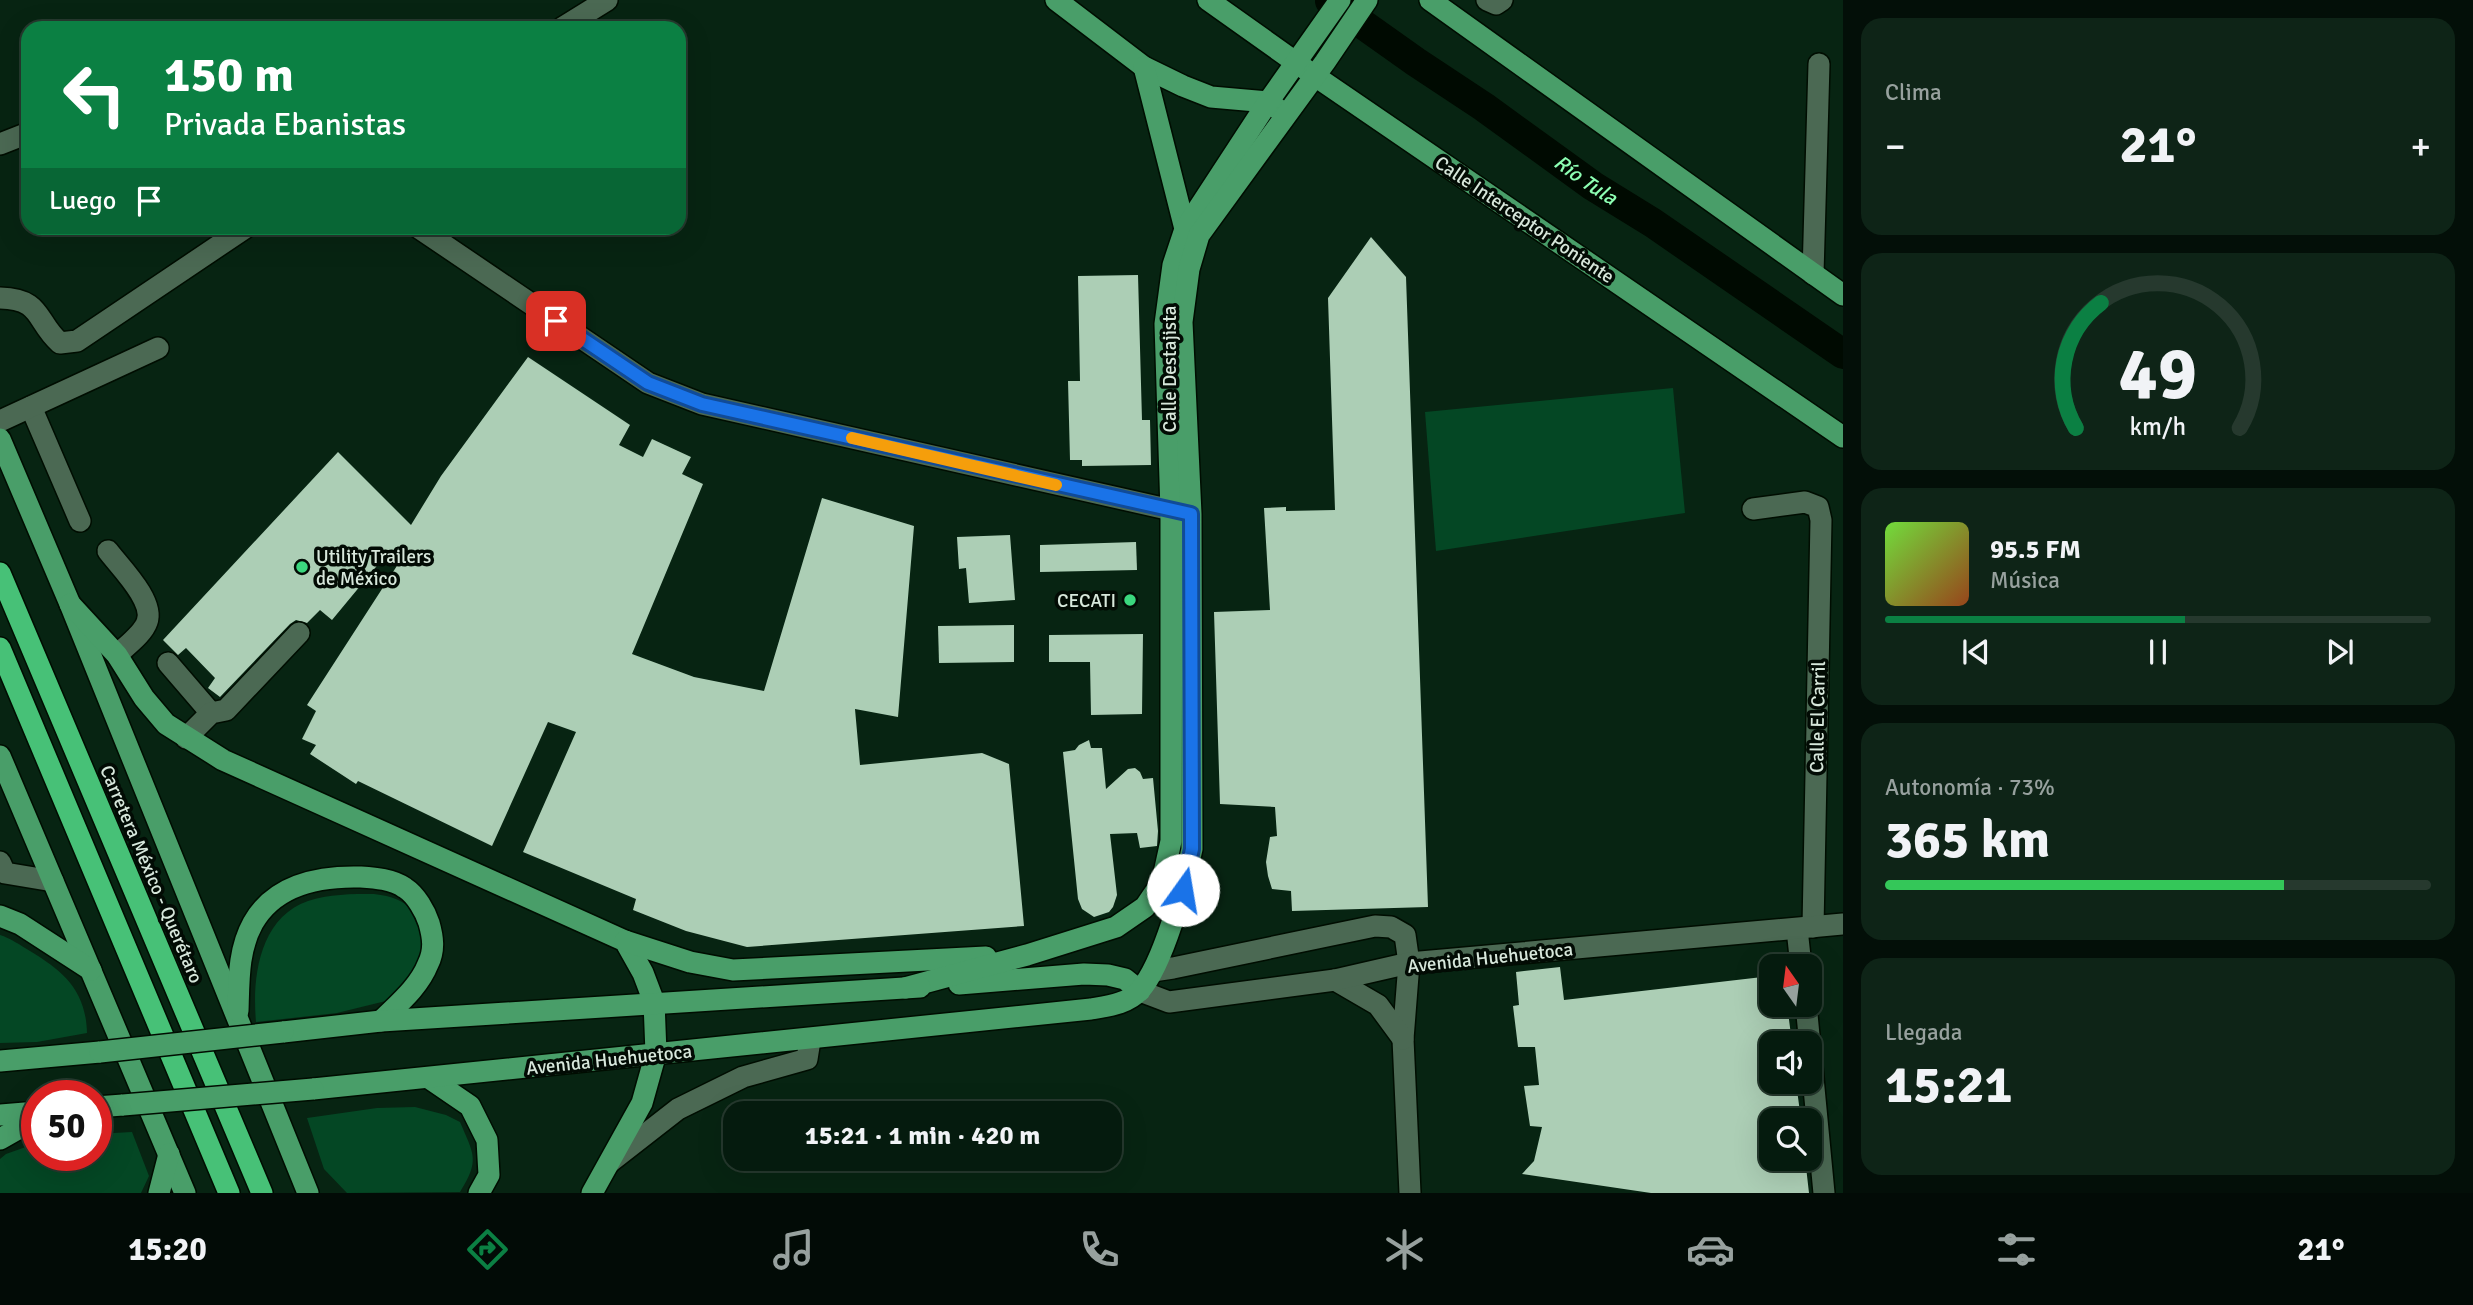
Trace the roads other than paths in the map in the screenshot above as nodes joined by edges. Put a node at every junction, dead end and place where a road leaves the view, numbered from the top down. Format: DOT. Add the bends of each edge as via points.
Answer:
graph roads {
  1 [pos="607,0"];
  2 [pos="1056,0"];
  3 [pos="1208,0"];
  4 [pos="1340,0"];
  5 [pos="1367,0"];
  6 [pos="1430,0"];
  7 [pos="1487,0"];
  8 [pos="1502,0"];
  9 [pos="573,21"];
  10 [pos="1303,55"];
  11 [pos="1819,64"];
  12 [pos="1144,66"];
  13 [pos="1320,69"];
  14 [pos="1277,108"];
  15 [pos="21,135"];
  16 [pos="0,144"];
  17 [pos="1192,232"];
  18 [pos="229,235"];
  19 [pos="429,235"];
  20 [pos="1813,274"];
  21 [pos="1843,295"];
  22 [pos="0,298"];
  23 [pos="158,348"];
  24 [pos="31,407"];
  25 [pos="0,421"];
  26 [pos="1843,437"];
  27 [pos="0,439"];
  28 [pos="1753,509"];
  29 [pos="1181,513"];
  30 [pos="80,521"];
  31 [pos="108,551"];
  32 [pos="0,572"];
  33 [pos="70,604"];
  34 [pos="299,633"];
  35 [pos="0,648"];
  36 [pos="117,655"];
  37 [pos="167,663"];
  38 [pos="211,713"];
  39 [pos="186,738"];
  40 [pos="0,756"];
  41 [pos="2,870"];
  42 [pos="53,881"];
  43 [pos="0,916"];
  44 [pos="1843,924"];
  45 [pos="1805,928"];
  46 [pos="625,941"];
  47 [pos="1802,954"];
  48 [pos="1027,955"];
  49 [pos="1409,963"];
  50 [pos="91,970"];
  51 [pos="1153,971"];
  52 [pos="1335,980"];
  53 [pos="905,988"];
  54 [pos="1140,990"];
  55 [pos="654,1002"];
  56 [pos="1807,1017"];
  57 [pos="237,1020"];
  58 [pos="381,1021"];
  59 [pos="1403,1039"];
  60 [pos="810,1040"];
  61 [pos="656,1053"];
  62 [pos="1,1061"];
  63 [pos="429,1078"];
  64 [pos="112,1106"];
  65 [pos="21,1113"];
  66 [pos="0,1115"];
  67 [pos="21,1127"];
  68 [pos="0,1139"];
  69 [pos="169,1154"];
  70 [pos="610,1162"];
  71 [pos="310,1189"];
  72 [pos="159,1193"];
  73 [pos="185,1193"];
  74 [pos="229,1193"];
  75 [pos="262,1193"];
  76 [pos="479,1193"];
  77 [pos="592,1193"];
  78 [pos="1410,1193"];
  79 [pos="1824,1193"];
  1 -- 9 [label="street"];
  2 -- 12 [label="main road"];
  3 -- 10 [label="main road, Calle Interceptor Poniente"];
  4 -- 10 [label="main road"];
  5 -- 13 [label="main road"];
  6 -- 20 [label="main road"];
  7 -- 8 [label="street" via="1496,4"];
  10 -- 13 [label="main road, Calle Interceptor Poniente"];
  10 -- 14 [label="main road"];
  11 -- 20 [label="street"];
  12 -- 14 [label="main road" via="1210,97"];
  12 -- 17 [label="main road"];
  13 -- 14 [label="main road"];
  13 -- 26 [label="main road, Calle Interceptor Poniente"];
  14 -- 17 [label="main road, Calle Destajista"];
  15 -- 16 [label="street"];
  17 -- 29 [label="main road, Calle Destajista" via="1182,323"];
  18 -- 22 [label="street" via="77,341 60,344 34,307 14,298"];
  19 -- 29 [label="street" via="648,383 702,404"];
  20 -- 21 [label="main road"];
  23 -- 24 [label="street"];
  24 -- 25 [label="street"];
  24 -- 30 [label="street"];
  27 -- 33 [label="main road"];
  28 -- 45 [label="street, Calle El Carril" via="1805,502 1818,507 1821,520"];
  29 -- 48 [label="main road" via="1171,841 1162,882 1145,907 1116,927"];
  29 -- 51 [label="main road" via="1192,849 1183,890"];
  31 -- 36 [label="street" via="146,601 149,612 147,624"];
  32 -- 75 [label="highway, Carretera México - Querétaro"];
  33 -- 36 [label="main road"];
  33 -- 57 [label="main road"];
  34 -- 38 [label="street" via="226,710"];
  35 -- 74 [label="highway"];
  36 -- 39 [label="main road" via="144,698 166,724"];
  37 -- 38 [label="street"];
  38 -- 39 [label="street"];
  39 -- 46 [label="main road" via="223,760"];
  40 -- 42 [label="main road"];
  41 -- 42 [label="street"];
  42 -- 50 [label="main road"];
  43 -- 50 [label="main road"];
  44 -- 45 [label="street, Avenida Huehuetoca"];
  45 -- 47 [label="street, Calle El Carril"];
  45 -- 49 [label="street, Avenida Huehuetoca"];
  46 -- 48 [label="main road" via="733,970"];
  46 -- 55 [label="main road"];
  48 -- 53 [label="main road"];
  49 -- 51 [label="street" via="1405,935 1391,927 1375,926"];
  49 -- 52 [label="street, Avenida Huehuetoca"];
  49 -- 59 [label="street"];
  50 -- 69 [label="main road"];
  51 -- 54 [label="main road"];
  52 -- 54 [label="street, Avenida Huehuetoca" via="1169,1002"];
  52 -- 59 [label="street" via="1378,1005"];
  53 -- 54 [label="main road" via="1084,974 1125,979"];
  53 -- 55 [label="main road"];
  54 -- 60 [label="main road, Avenida Huehuetoca" via="1120,1003 1077,1011"];
  55 -- 58 [label="main road"];
  55 -- 61 [label="main road"];
  56 -- 79 [label="street"];
  57 -- 58 [label="main road" via="240,954 253,922 275,897 305,882 337,877 380,878 406,888 425,911 434,938 424,972"];
  57 -- 71 [label="main road"];
  58 -- 62 [label="main road, bridge"];
  59 -- 78 [label="street"];
  60 -- 61 [label="main road, Avenida Huehuetoca"];
  60 -- 70 [label="street" via="807,1059 743,1077 678,1109"];
  61 -- 63 [label="main road, Avenida Huehuetoca"];
  61 -- 70 [label="main road" via="642,1103"];
  63 -- 64 [label="main road, Avenida Huehuetoca, bridge"];
  63 -- 76 [label="main road" via="470,1106 487,1140 489,1175"];
  65 -- 66 [label="main road"];
  67 -- 68 [label="main road"];
  69 -- 72 [label="main road"];
  69 -- 73 [label="main road"];
  70 -- 77 [label="main road"];
}
